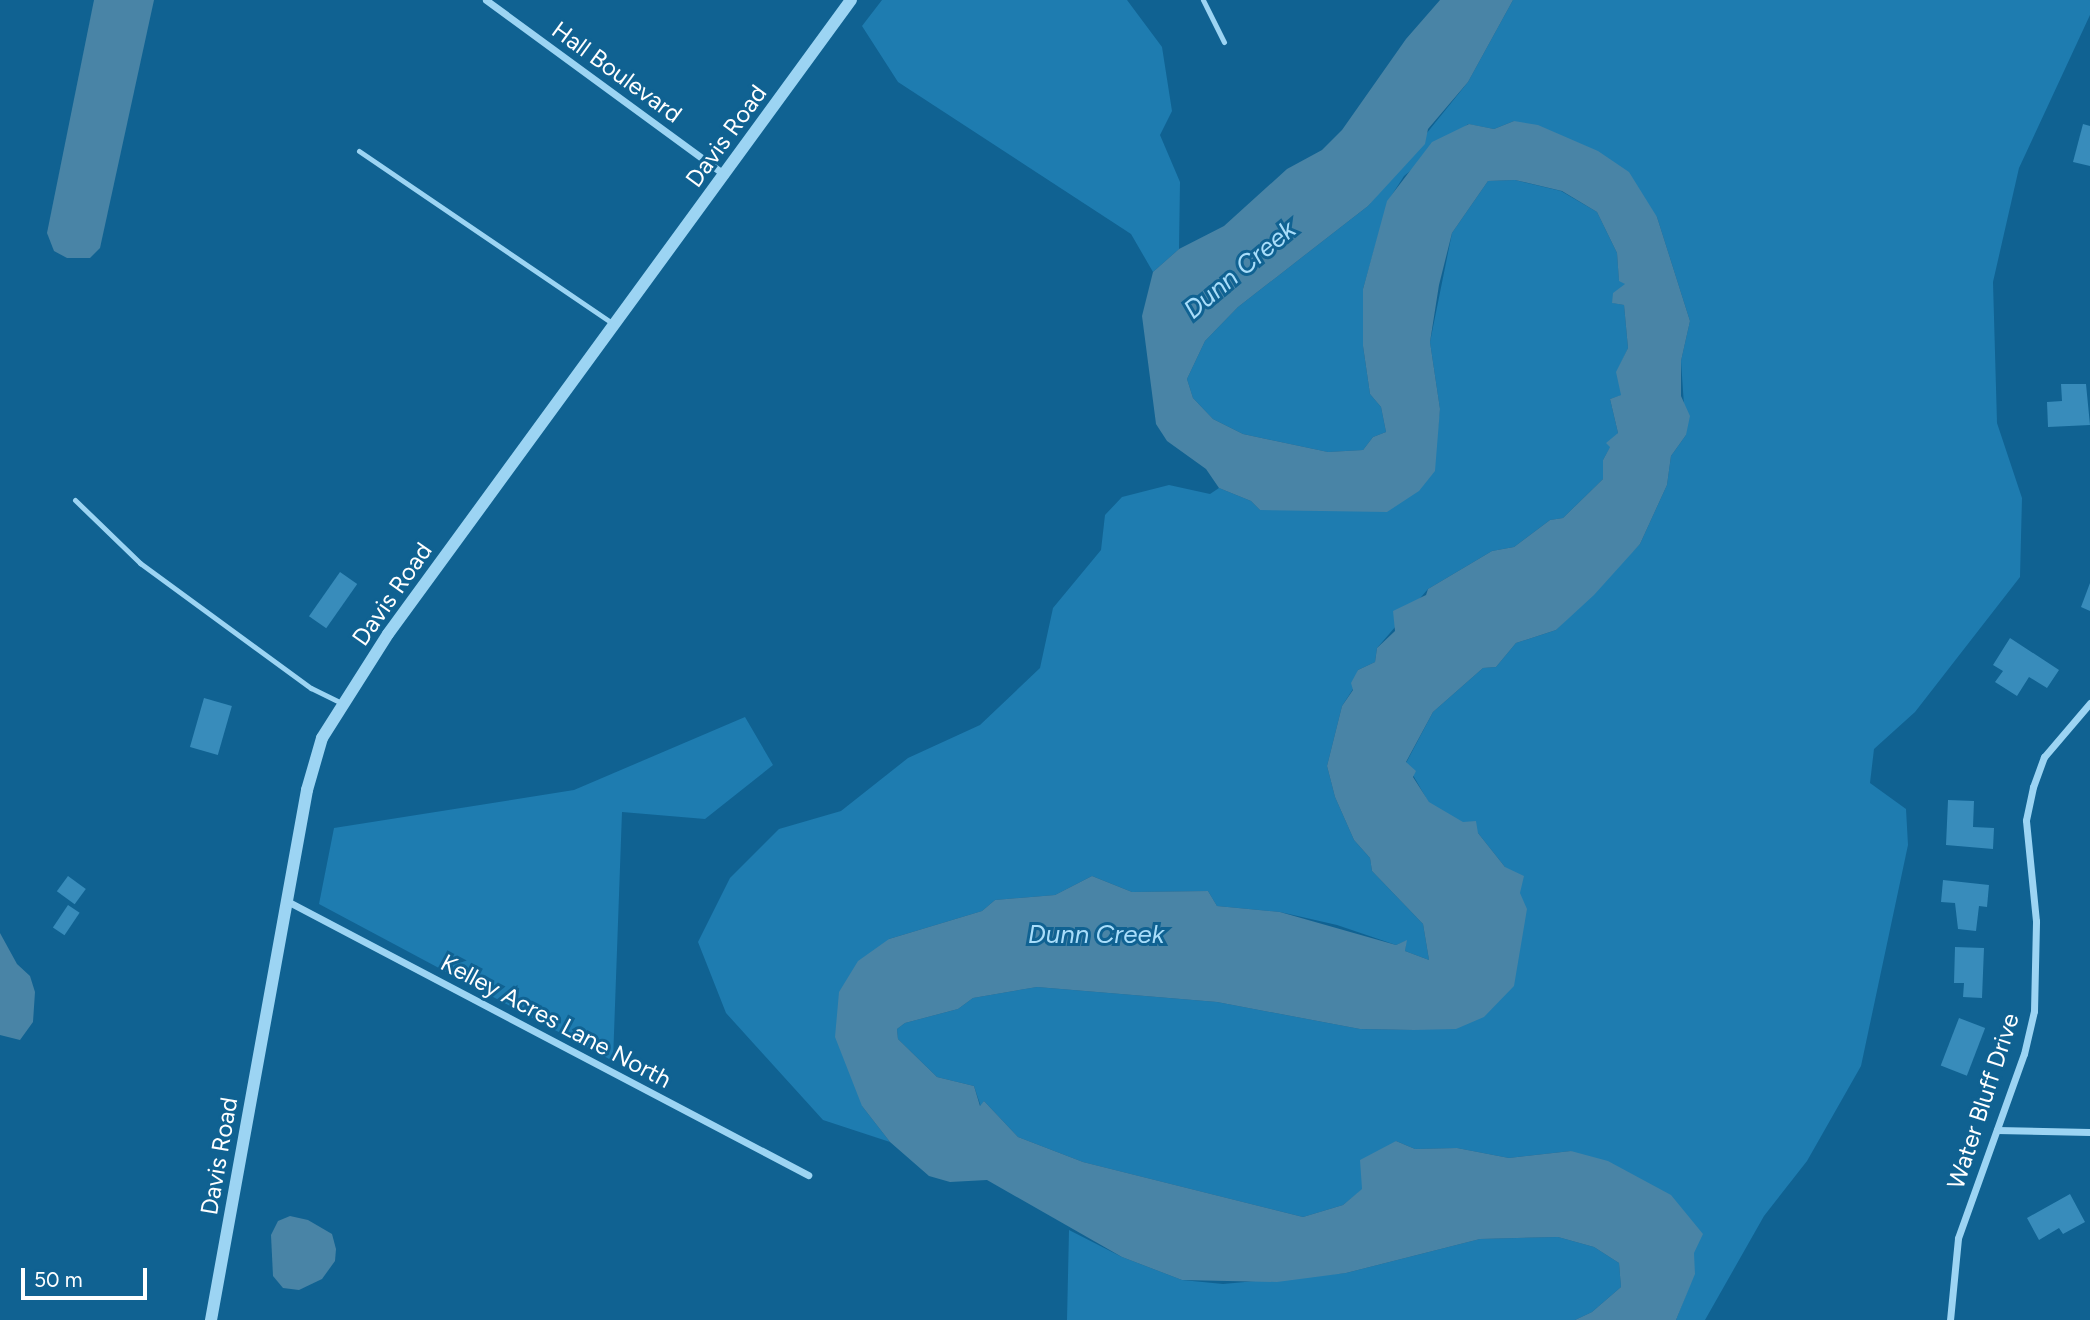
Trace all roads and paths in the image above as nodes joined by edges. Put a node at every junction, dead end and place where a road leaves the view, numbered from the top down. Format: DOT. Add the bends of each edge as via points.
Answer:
graph roads {
  1 [pos="486,0"];
  2 [pos="851,0"];
  3 [pos="1203,0"];
  4 [pos="1224,42"];
  5 [pos="359,151"];
  6 [pos="725,174"];
  7 [pos="615,324"];
  8 [pos="75,500"];
  9 [pos="342,703"];
  10 [pos="2090,704"];
  11 [pos="287,901"];
  12 [pos="1997,1130"];
  13 [pos="2090,1132"];
  14 [pos="808,1175"];
  15 [pos="211,1320"];
  16 [pos="1950,1320"];
  1 -- 6 [label="street, Hall Boulevard"];
  2 -- 6 [label="street, Davis Road"];
  3 -- 4 [label="lane"];
  5 -- 7 [label="lane"];
  6 -- 7 [label="street, Davis Road"];
  7 -- 9 [label="street, Davis Road"];
  8 -- 9 [label="lane" via="140,563 311,688"];
  9 -- 11 [label="street, Davis Road" via="321,738 313,765"];
  10 -- 12 [label="street, Water Bluff Drive" via="2044,757 2033,787 2026,820 2036,922 2034,1011"];
  11 -- 14 [label="street, Kelley Acres Lane North"];
  11 -- 15 [label="street, Davis Road"];
  12 -- 13 [label="street"];
  12 -- 16 [label="street, Water Bluff Drive" via="1958,1238"];
}
